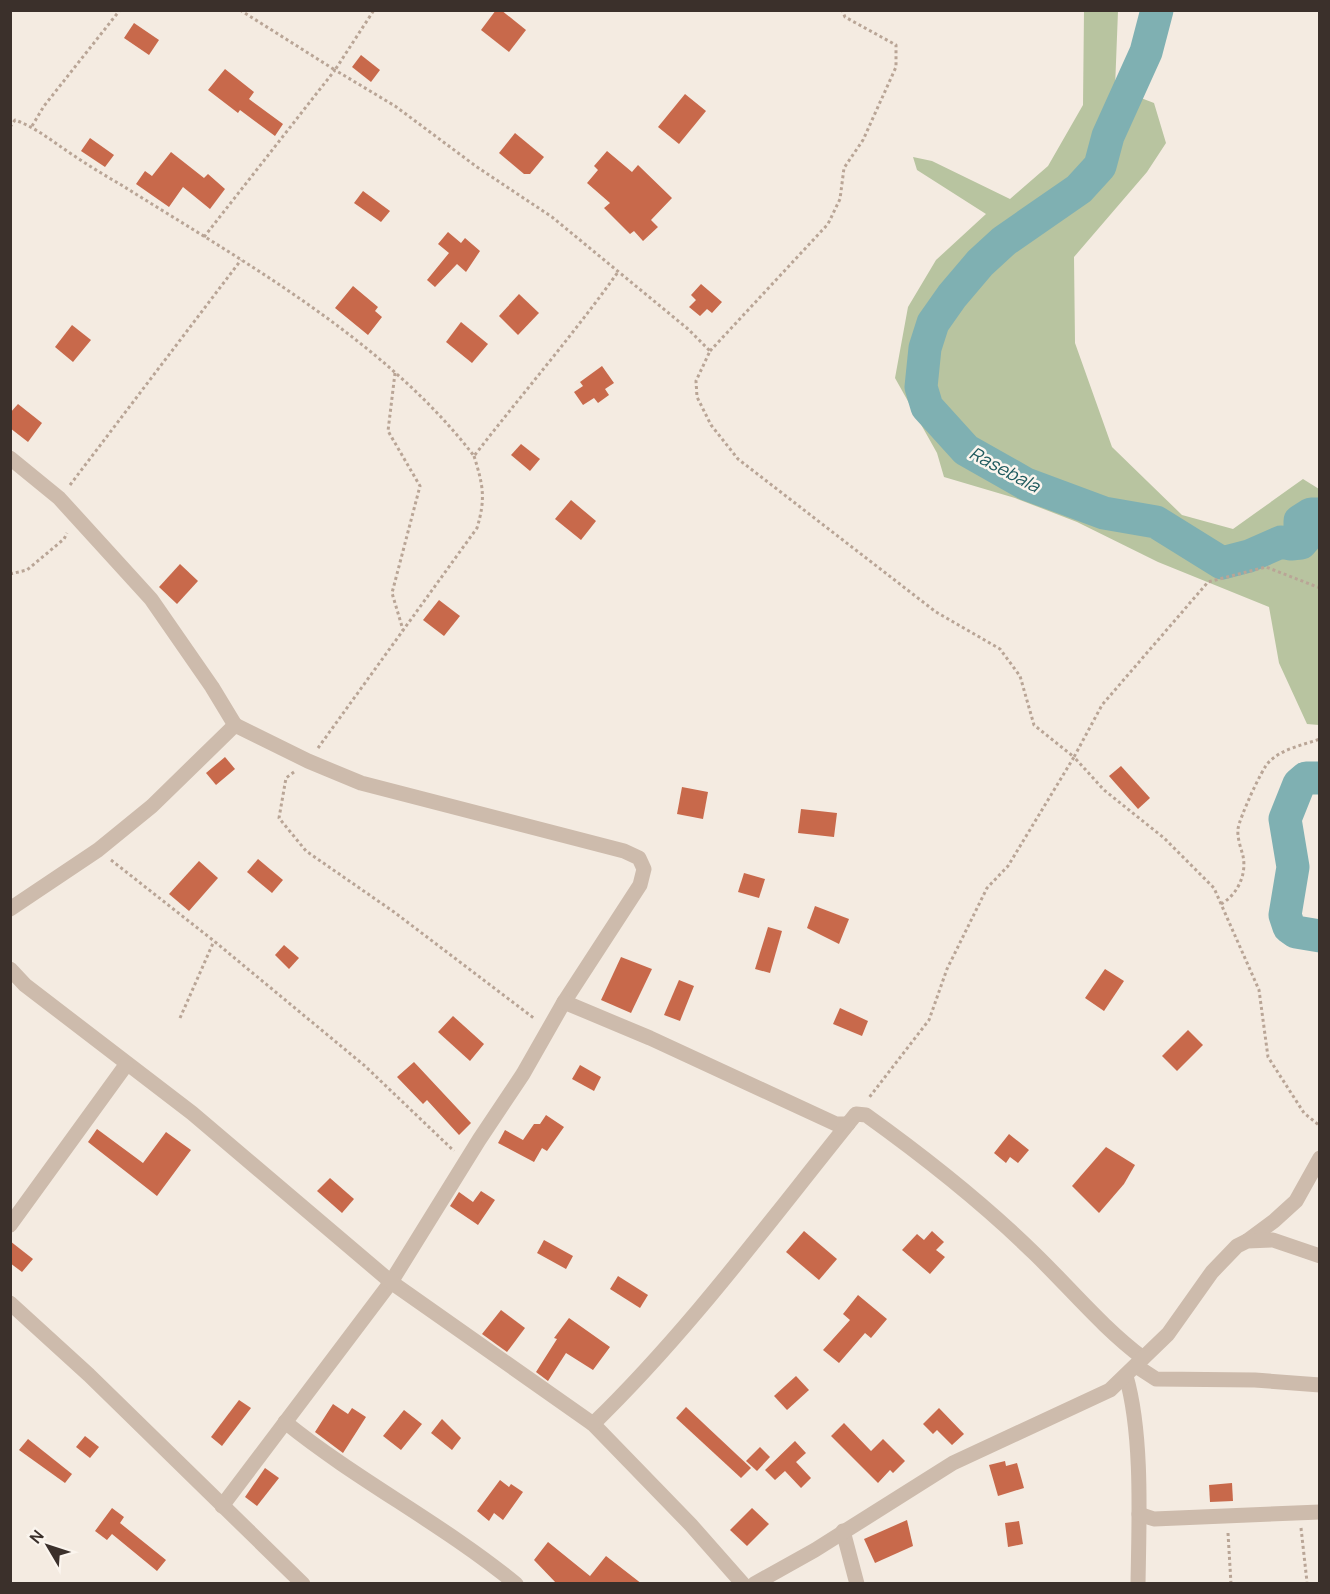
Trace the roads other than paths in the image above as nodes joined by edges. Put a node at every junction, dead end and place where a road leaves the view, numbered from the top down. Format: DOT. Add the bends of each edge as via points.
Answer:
graph roads {
  1 [pos="10,458"];
  2 [pos="235,725"];
  3 [pos="10,909"];
  4 [pos="10,969"];
  5 [pos="564,1002"];
  6 [pos="126,1065"];
  7 [pos="852,1119"];
  8 [pos="1320,1158"];
  9 [pos="10,1225"];
  10 [pos="1247,1240"];
  11 [pos="1320,1256"];
  12 [pos="391,1282"];
  13 [pos="10,1303"];
  14 [pos="1135,1367"];
  15 [pos="1320,1385"];
  16 [pos="285,1422"];
  17 [pos="593,1424"];
  18 [pos="222,1506"];
  19 [pos="1320,1512"];
  20 [pos="1139,1514"];
  21 [pos="843,1532"];
  22 [pos="303,1584"];
  23 [pos="516,1584"];
  24 [pos="743,1584"];
  25 [pos="754,1584"];
  26 [pos="857,1584"];
  27 [pos="1137,1584"];
  1 -- 2 [label="street" via="59,498 151,599"];
  2 -- 3 [label="street" via="152,806 98,850"];
  2 -- 5 [label="street" via="361,783 624,850 639,858 644,869 640,885"];
  4 -- 6 [label="street"];
  5 -- 7 [label="street" via="836,1124"];
  5 -- 12 [label="street"];
  6 -- 9 [label="street"];
  6 -- 12 [label="street" via="192,1113"];
  7 -- 14 [label="street" via="866,1115 969,1192 1106,1326"];
  7 -- 17 [label="street" via="732,1270"];
  8 -- 10 [label="street" via="1296,1201"];
  10 -- 11 [label="street" via="1273,1240"];
  10 -- 14 [label="street" via="1225,1256 1168,1334"];
  12 -- 16 [label="street"];
  12 -- 17 [label="street"];
  13 -- 18 [label="street"];
  14 -- 15 [label="street" via="1156,1379"];
  14 -- 20 [label="street"];
  14 -- 21 [label="street" via="1110,1390 953,1462"];
  16 -- 18 [label="street"];
  16 -- 23 [label="street"];
  17 -- 24 [label="street"];
  18 -- 22 [label="street"];
  19 -- 20 [label="street" via="1154,1519"];
  20 -- 27 [label="street"];
  21 -- 25 [label="street"];
  21 -- 26 [label="street"];
}
